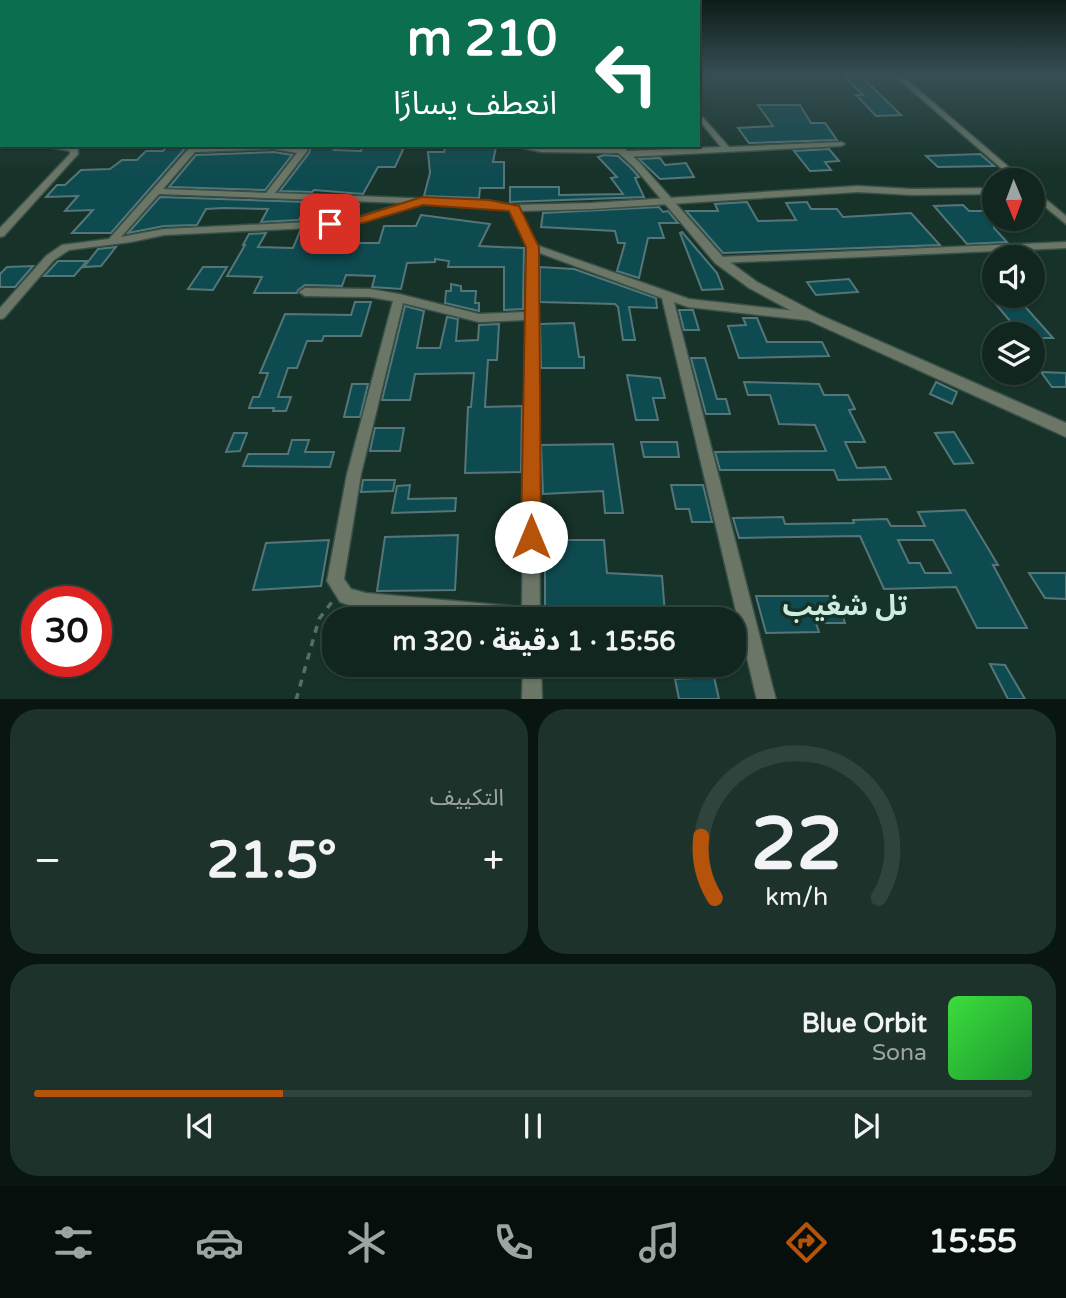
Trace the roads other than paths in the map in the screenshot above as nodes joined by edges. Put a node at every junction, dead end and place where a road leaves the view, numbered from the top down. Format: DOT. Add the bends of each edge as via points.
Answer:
graph roads {
  1 [pos="935,108"];
  2 [pos="700,116"];
  3 [pos="841,144"];
  4 [pos="60,147"];
  5 [pos="195,147"];
  6 [pos="524,147"];
  7 [pos="305,148"];
  8 [pos="726,148"];
  9 [pos="621,150"];
  10 [pos="1006,168"];
  11 [pos="156,191"];
  12 [pos="982,191"];
  13 [pos="270,194"];
  14 [pos="422,201"];
  15 [pos="668,201"];
  16 [pos="1045,202"];
  17 [pos="514,208"];
  18 [pos="1066,221"];
  19 [pos="0,234"];
  20 [pos="113,240"];
  21 [pos="1066,245"];
  22 [pos="532,247"];
  23 [pos="719,260"];
  24 [pos="305,292"];
  25 [pos="0,295"];
  26 [pos="667,295"];
  27 [pos="18,296"];
  28 [pos="399,298"];
  29 [pos="0,315"];
  30 [pos="531,316"];
  31 [pos="815,317"];
  32 [pos="1066,430"];
  33 [pos="418,607"];
  34 [pos="531,607"];
  35 [pos="532,677"];
  36 [pos="532,699"];
  37 [pos="767,699"];
  1 -- 10 [label="street"];
  2 -- 8 [label="street"];
  3 -- 8 [label="street"];
  4 -- 19 [label="street" via="74,149 74,154"];
  5 -- 7 [label="street"];
  5 -- 11 [label="street"];
  6 -- 9 [label="street"];
  7 -- 13 [label="street"];
  8 -- 9 [label="street"];
  9 -- 15 [label="street"];
  11 -- 13 [label="street"];
  11 -- 20 [label="street"];
  12 -- 15 [label="street" via="818,190"];
  13 -- 14 [label="street"];
  14 -- 17 [label="street"];
  14 -- 20 [label="street" via="330,224 164,232"];
  15 -- 17 [label="street"];
  15 -- 23 [label="street"];
  16 -- 18 [label="street"];
  17 -- 22 [label="street"];
  20 -- 27 [label="street" via="59,250"];
  21 -- 23 [label="street"];
  22 -- 26 [label="street"];
  22 -- 30 [label="street"];
  23 -- 31 [label="street" via="753,285"];
  24 -- 28 [label="street"];
  25 -- 27 [label="street"];
  26 -- 31 [label="street" via="688,303"];
  26 -- 37 [label="street"];
  27 -- 29 [label="street"];
  28 -- 30 [label="street" via="480,318"];
  28 -- 33 [label="street" via="342,534 335,581 344,593 366,602"];
  30 -- 34 [label="street"];
  31 -- 32 [label="street"];
  35 -- 36 [label="street"];
}
